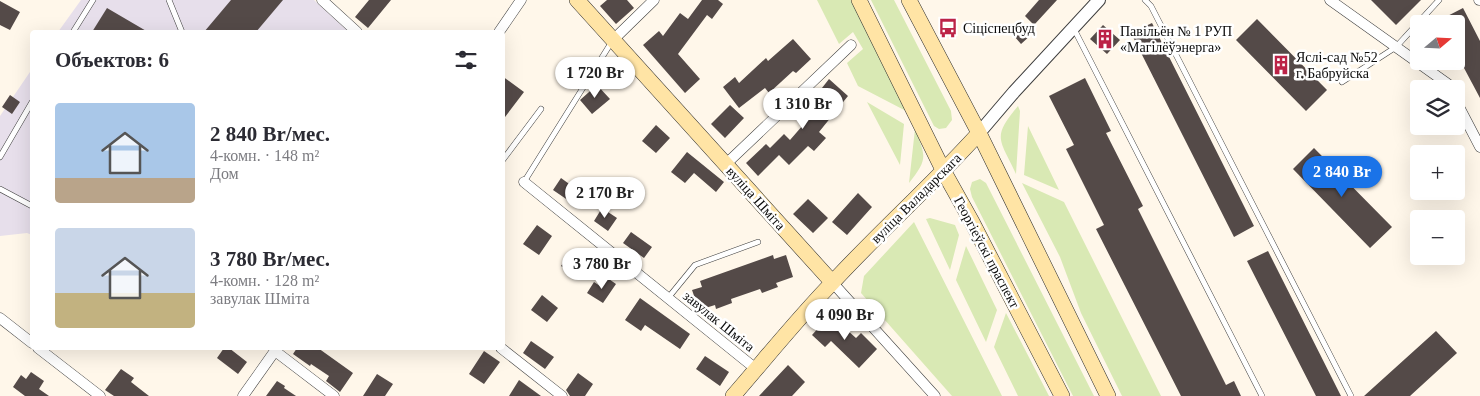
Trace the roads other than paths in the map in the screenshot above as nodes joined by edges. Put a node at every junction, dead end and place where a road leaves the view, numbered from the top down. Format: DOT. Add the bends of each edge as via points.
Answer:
graph roads {
  1 [pos="93,0"];
  2 [pos="169,0"];
  3 [pos="322,0"];
  4 [pos="521,0"];
  5 [pos="577,0"];
  6 [pos="654,0"];
  7 [pos="860,0"];
  8 [pos="910,0"];
  9 [pos="1099,0"];
  10 [pos="1145,0"];
  11 [pos="1330,0"];
  12 [pos="1439,0"];
  13 [pos="1074,28"];
  14 [pos="75,30"];
  15 [pos="181,30"];
  16 [pos="355,30"];
  17 [pos="500,30"];
  18 [pos="613,40"];
  19 [pos="851,45"];
  20 [pos="1396,47"];
  21 [pos="1442,80"];
  22 [pos="1342,82"];
  23 [pos="30,106"];
  24 [pos="541,109"];
  25 [pos="1465,118"];
  26 [pos="979,133"];
  27 [pos="1480,147"];
  28 [pos="505,157"];
  29 [pos="0,158"];
  30 [pos="726,164"];
  31 [pos="944,172"];
  32 [pos="524,182"];
  33 [pos="0,189"];
  34 [pos="30,205"];
  35 [pos="758,242"];
  36 [pos="832,282"];
  37 [pos="668,298"];
  38 [pos="0,318"];
  39 [pos="30,342"];
  40 [pos="41,350"];
  41 [pos="275,350"];
  42 [pos="277,350"];
  43 [pos="503,350"];
  44 [pos="756,369"];
  45 [pos="100,396"];
  46 [pos="243,396"];
  47 [pos="334,396"];
  48 [pos="562,396"];
  49 [pos="733,396"];
  50 [pos="936,396"];
  51 [pos="1062,396"];
  52 [pos="1108,396"];
  53 [pos="1262,396"];
  54 [pos="1351,396"];
  1 -- 14 [label="lane"];
  2 -- 15 [label="lane"];
  3 -- 16 [label="street"];
  4 -- 17 [label="street"];
  5 -- 18 [label="main road, вуліца Шміта"];
  6 -- 18 [label="street"];
  7 -- 31 [label="main road, Георгіеўскі праспект"];
  8 -- 26 [label="main road"];
  9 -- 13 [label="street, вуліца Валадарскага"];
  10 -- 54 [label="lane" via="1152,6"];
  11 -- 20 [label="street"];
  12 -- 20 [label="lane"];
  13 -- 26 [label="street, вуліца Валадарскага"];
  13 -- 53 [label="lane"];
  18 -- 30 [label="main road, вуліца Шміта"];
  18 -- 32 [label="lane"];
  19 -- 30 [label="street"];
  20 -- 21 [label="street"];
  20 -- 22 [label="lane"];
  23 -- 29 [label="lane"];
  24 -- 28 [label="lane"];
  25 -- 27 [label="street"];
  26 -- 31 [label="main road, вуліца Валадарскага"];
  26 -- 52 [label="main road"];
  30 -- 36 [label="main road, вуліца Шміта"];
  31 -- 36 [label="main road, вуліца Валадарскага"];
  31 -- 51 [label="main road, Георгіеўскі праспект"];
  32 -- 37 [label="street, завулак Шміта"];
  33 -- 34 [label="lane"];
  35 -- 37 [label="lane" via="696,265"];
  36 -- 44 [label="main road, вуліца Валадарскага"];
  36 -- 50 [label="street, вуліца Шміта"];
  37 -- 44 [label="street, завулак Шміта"];
  38 -- 39 [label="street"];
  40 -- 45 [label="street"];
  41 -- 46 [label="street"];
  42 -- 47 [label="street"];
  43 -- 48 [label="street"];
  44 -- 49 [label="main road, вуліца Валадарскага"];
}
